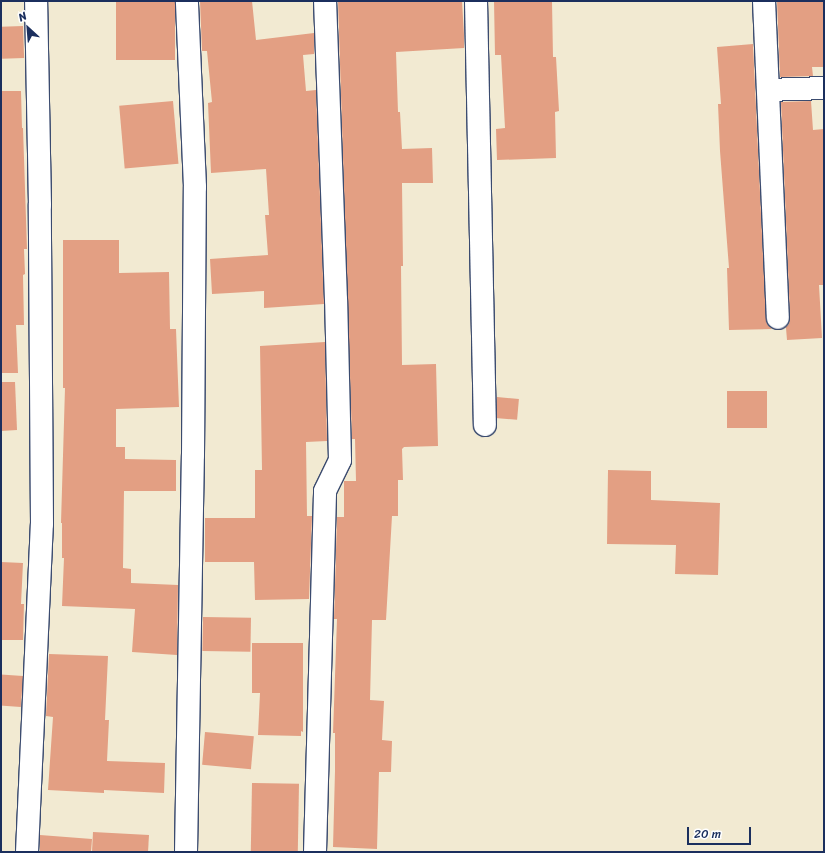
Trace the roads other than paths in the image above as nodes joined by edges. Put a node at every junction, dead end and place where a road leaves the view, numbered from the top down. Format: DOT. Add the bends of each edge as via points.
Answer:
graph roads {
  1 [pos="36,1"];
  2 [pos="187,1"];
  3 [pos="326,1"];
  4 [pos="476,1"];
  5 [pos="764,1"];
  6 [pos="824,88"];
  7 [pos="768,90"];
  8 [pos="778,318"];
  9 [pos="485,425"];
  10 [pos="27,852"];
  11 [pos="186,852"];
  12 [pos="315,852"];
  1 -- 10 [label="street" via="42,524"];
  2 -- 11 [label="street" via="195,195"];
  3 -- 12 [label="street" via="340,460 325,491"];
  4 -- 9 [label="street"];
  5 -- 7 [label="street"];
  6 -- 7 [label="street"];
  7 -- 8 [label="street"];
}
